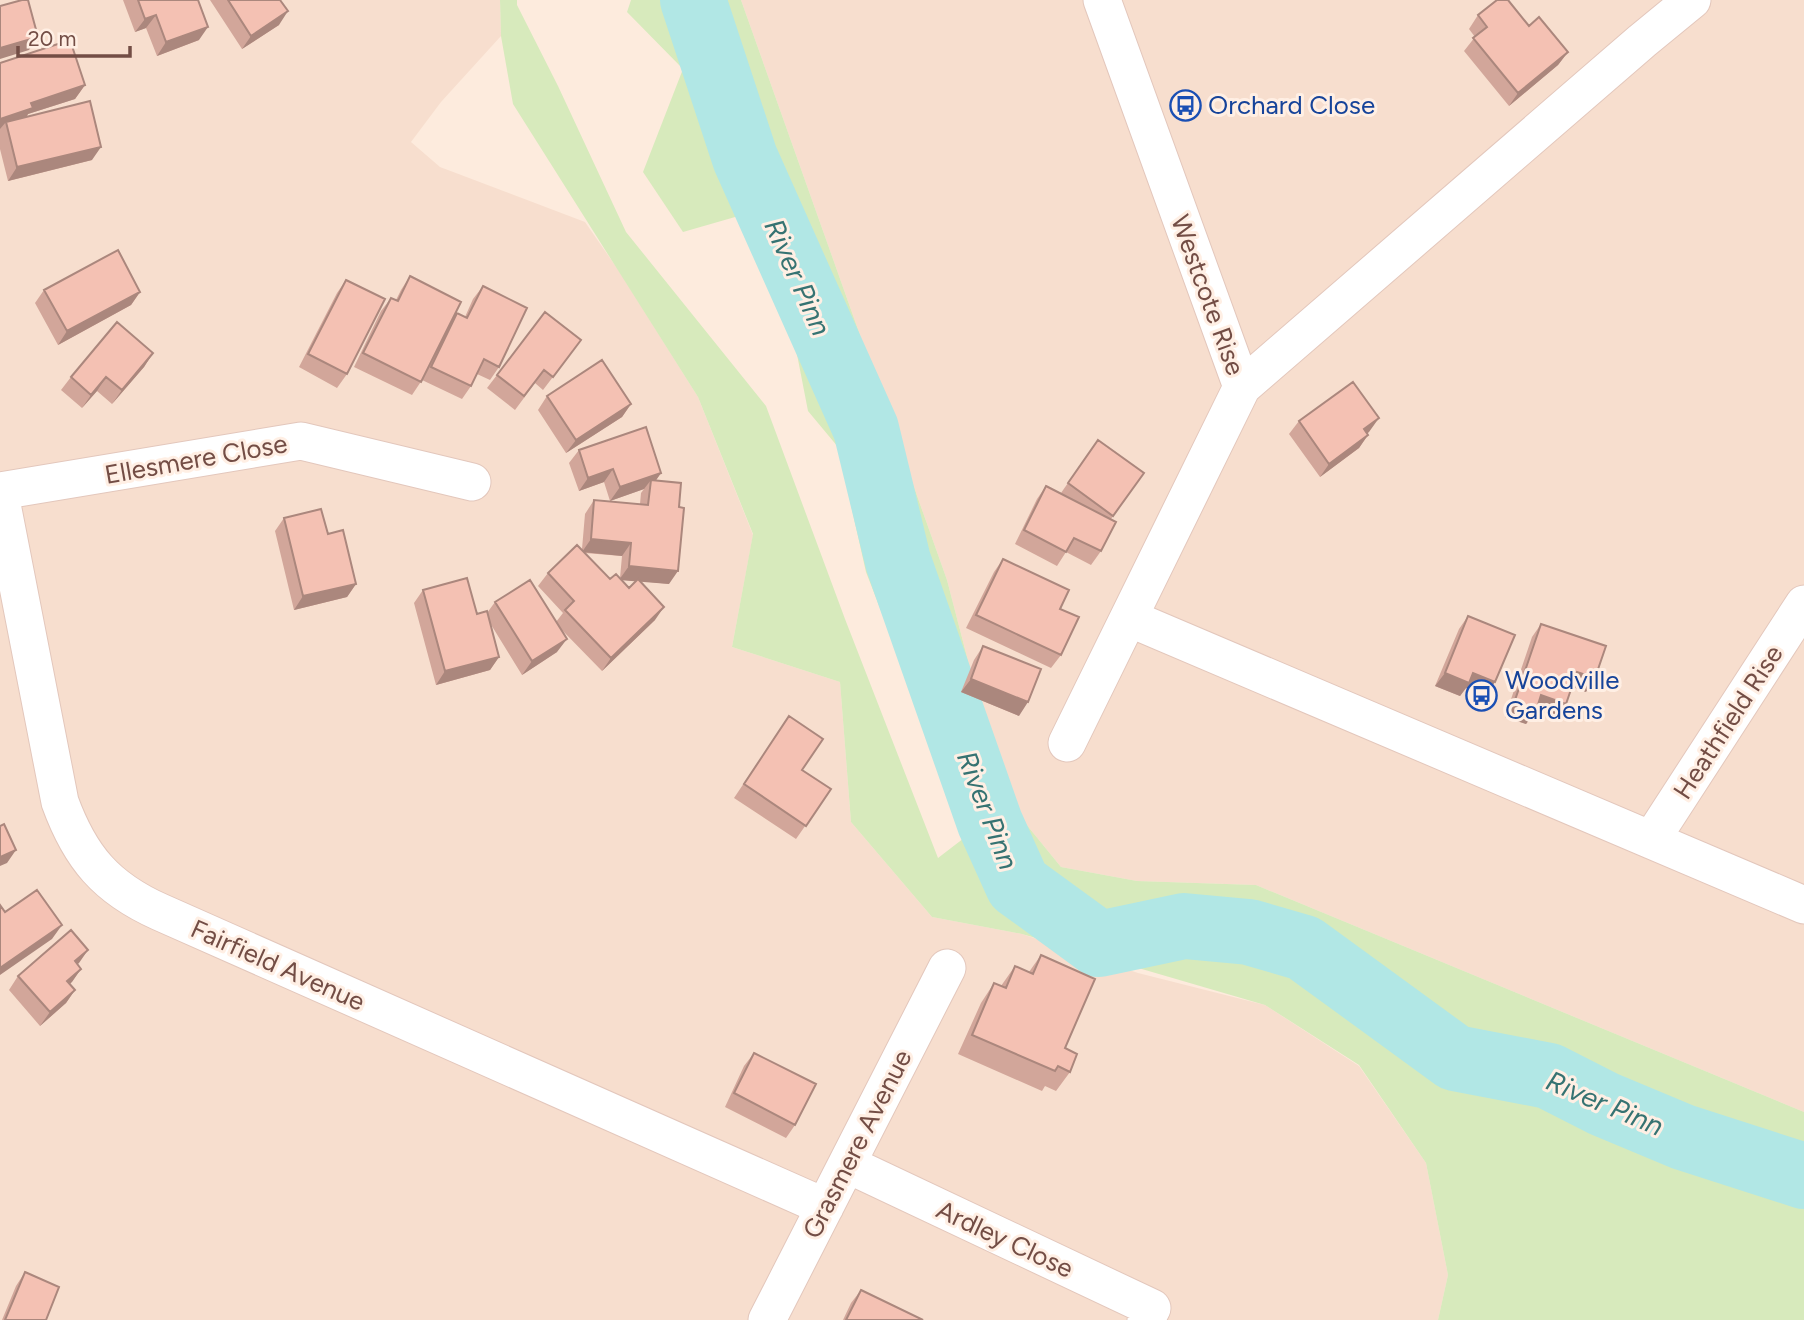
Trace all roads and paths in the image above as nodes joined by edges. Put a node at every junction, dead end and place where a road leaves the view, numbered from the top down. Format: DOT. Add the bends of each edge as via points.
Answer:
graph roads {
  1 [pos="1102,0"];
  2 [pos="1692,0"];
  3 [pos="1242,387"];
  4 [pos="472,482"];
  5 [pos="0,493"];
  6 [pos="1804,604"];
  7 [pos="1129,618"];
  8 [pos="1067,743"];
  9 [pos="1651,841"];
  10 [pos="1804,905"];
  11 [pos="947,968"];
  12 [pos="848,1164"];
  13 [pos="825,1207"];
  14 [pos="767,1320"];
  15 [pos="1146,1320"];
  1 -- 3 [label="street, Westcote Rise"];
  2 -- 3 [label="street"];
  3 -- 7 [label="street, Westcote Rise"];
  4 -- 5 [label="street, Ellesmere Close" via="301,441"];
  5 -- 13 [label="street, Fairfield Avenue" via="60,802 81,850 117,888 137,902"];
  6 -- 9 [label="street, Heathfield Rise"];
  7 -- 8 [label="street"];
  7 -- 9 [label="street"];
  9 -- 10 [label="street"];
  11 -- 12 [label="street, Grasmere Avenue"];
  12 -- 13 [label="street, Grasmere Avenue"];
  12 -- 15 [label="street, Ardley Close" via="1152,1308"];
  13 -- 14 [label="street, Grasmere Avenue"];
}
